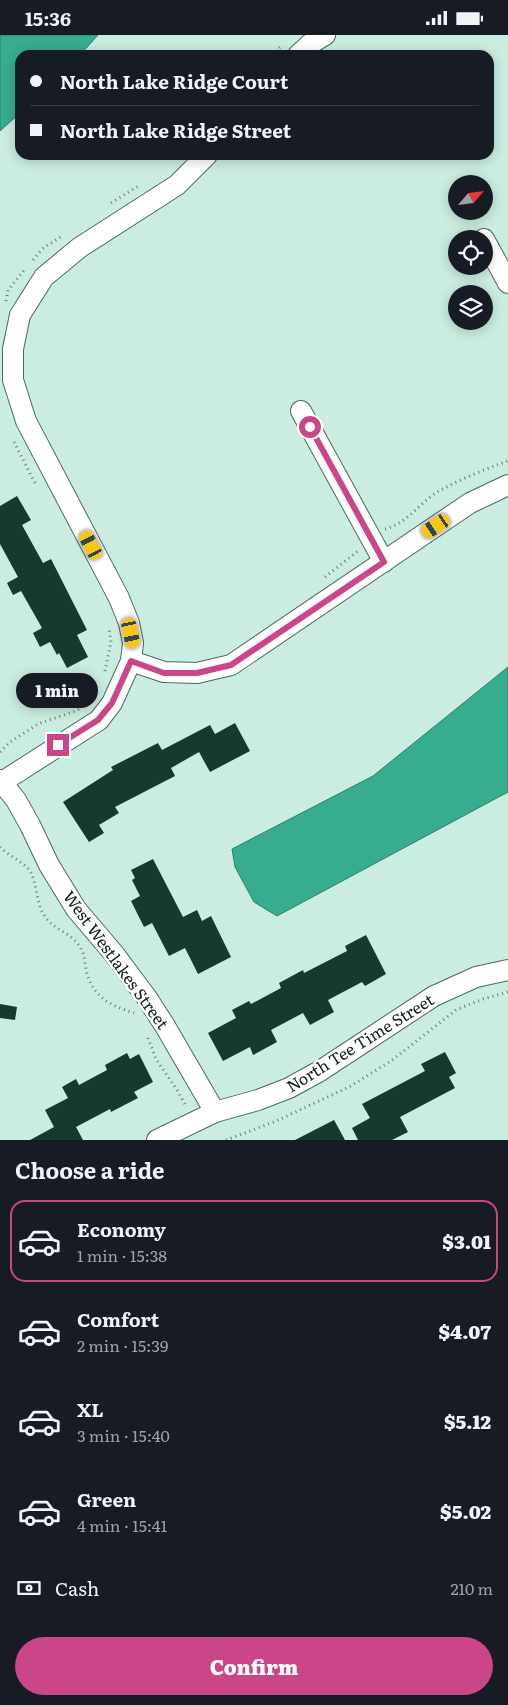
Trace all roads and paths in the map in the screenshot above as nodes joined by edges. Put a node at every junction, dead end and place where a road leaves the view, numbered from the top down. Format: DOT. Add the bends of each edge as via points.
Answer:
graph roads {
  1 [pos="325,35"];
  2 [pos="304,50"];
  3 [pos="202,160"];
  4 [pos="493,256"];
  5 [pos="508,283"];
  6 [pos="301,411"];
  7 [pos="14,440"];
  8 [pos="508,485"];
  9 [pos="40,491"];
  10 [pos="384,562"];
  11 [pos="108,623"];
  12 [pos="131,661"];
  13 [pos="104,674"];
  14 [pos="96,689"];
  15 [pos="0,751"];
  16 [pos="1,781"];
  17 [pos="0,847"];
  18 [pos="508,970"];
  19 [pos="508,992"];
  20 [pos="138,1019"];
  21 [pos="146,1030"];
  22 [pos="215,1112"];
  23 [pos="194,1121"];
  24 [pos="157,1140"];
  25 [pos="226,1140"];
  1 -- 2 [label="street"];
  3 -- 12 [label="street" via="177,185 79,249 44,277 20,315 13,349 13,380 26,421 119,598 133,643"];
  4 -- 5 [label="street"];
  6 -- 10 [label="street"];
  7 -- 9 [label="path"];
  8 -- 10 [label="street" via="470,503"];
  10 -- 12 [label="street" via="231,665 197,673 164,673"];
  11 -- 13 [label="path" via="111,642"];
  12 -- 16 [label="street" via="112,703 98,720"];
  14 -- 15 [label="path" via="78,710 38,724"];
  16 -- 22 [label="street, West Westlakes Street" via="16,800 76,909 147,998"];
  17 -- 20 [label="path" via="31,873 44,915 71,935 83,951 86,971 100,997 134,1013"];
  18 -- 22 [label="street, North Tee Time Street" via="476,977 434,996 289,1089"];
  19 -- 25 [label="path" via="456,1010 391,1061 349,1087"];
  21 -- 23 [label="path" via="156,1059"];
  22 -- 23 [label="street, North Tee Time Street"];
  23 -- 24 [label="street, North Tee Time Street"];
}
